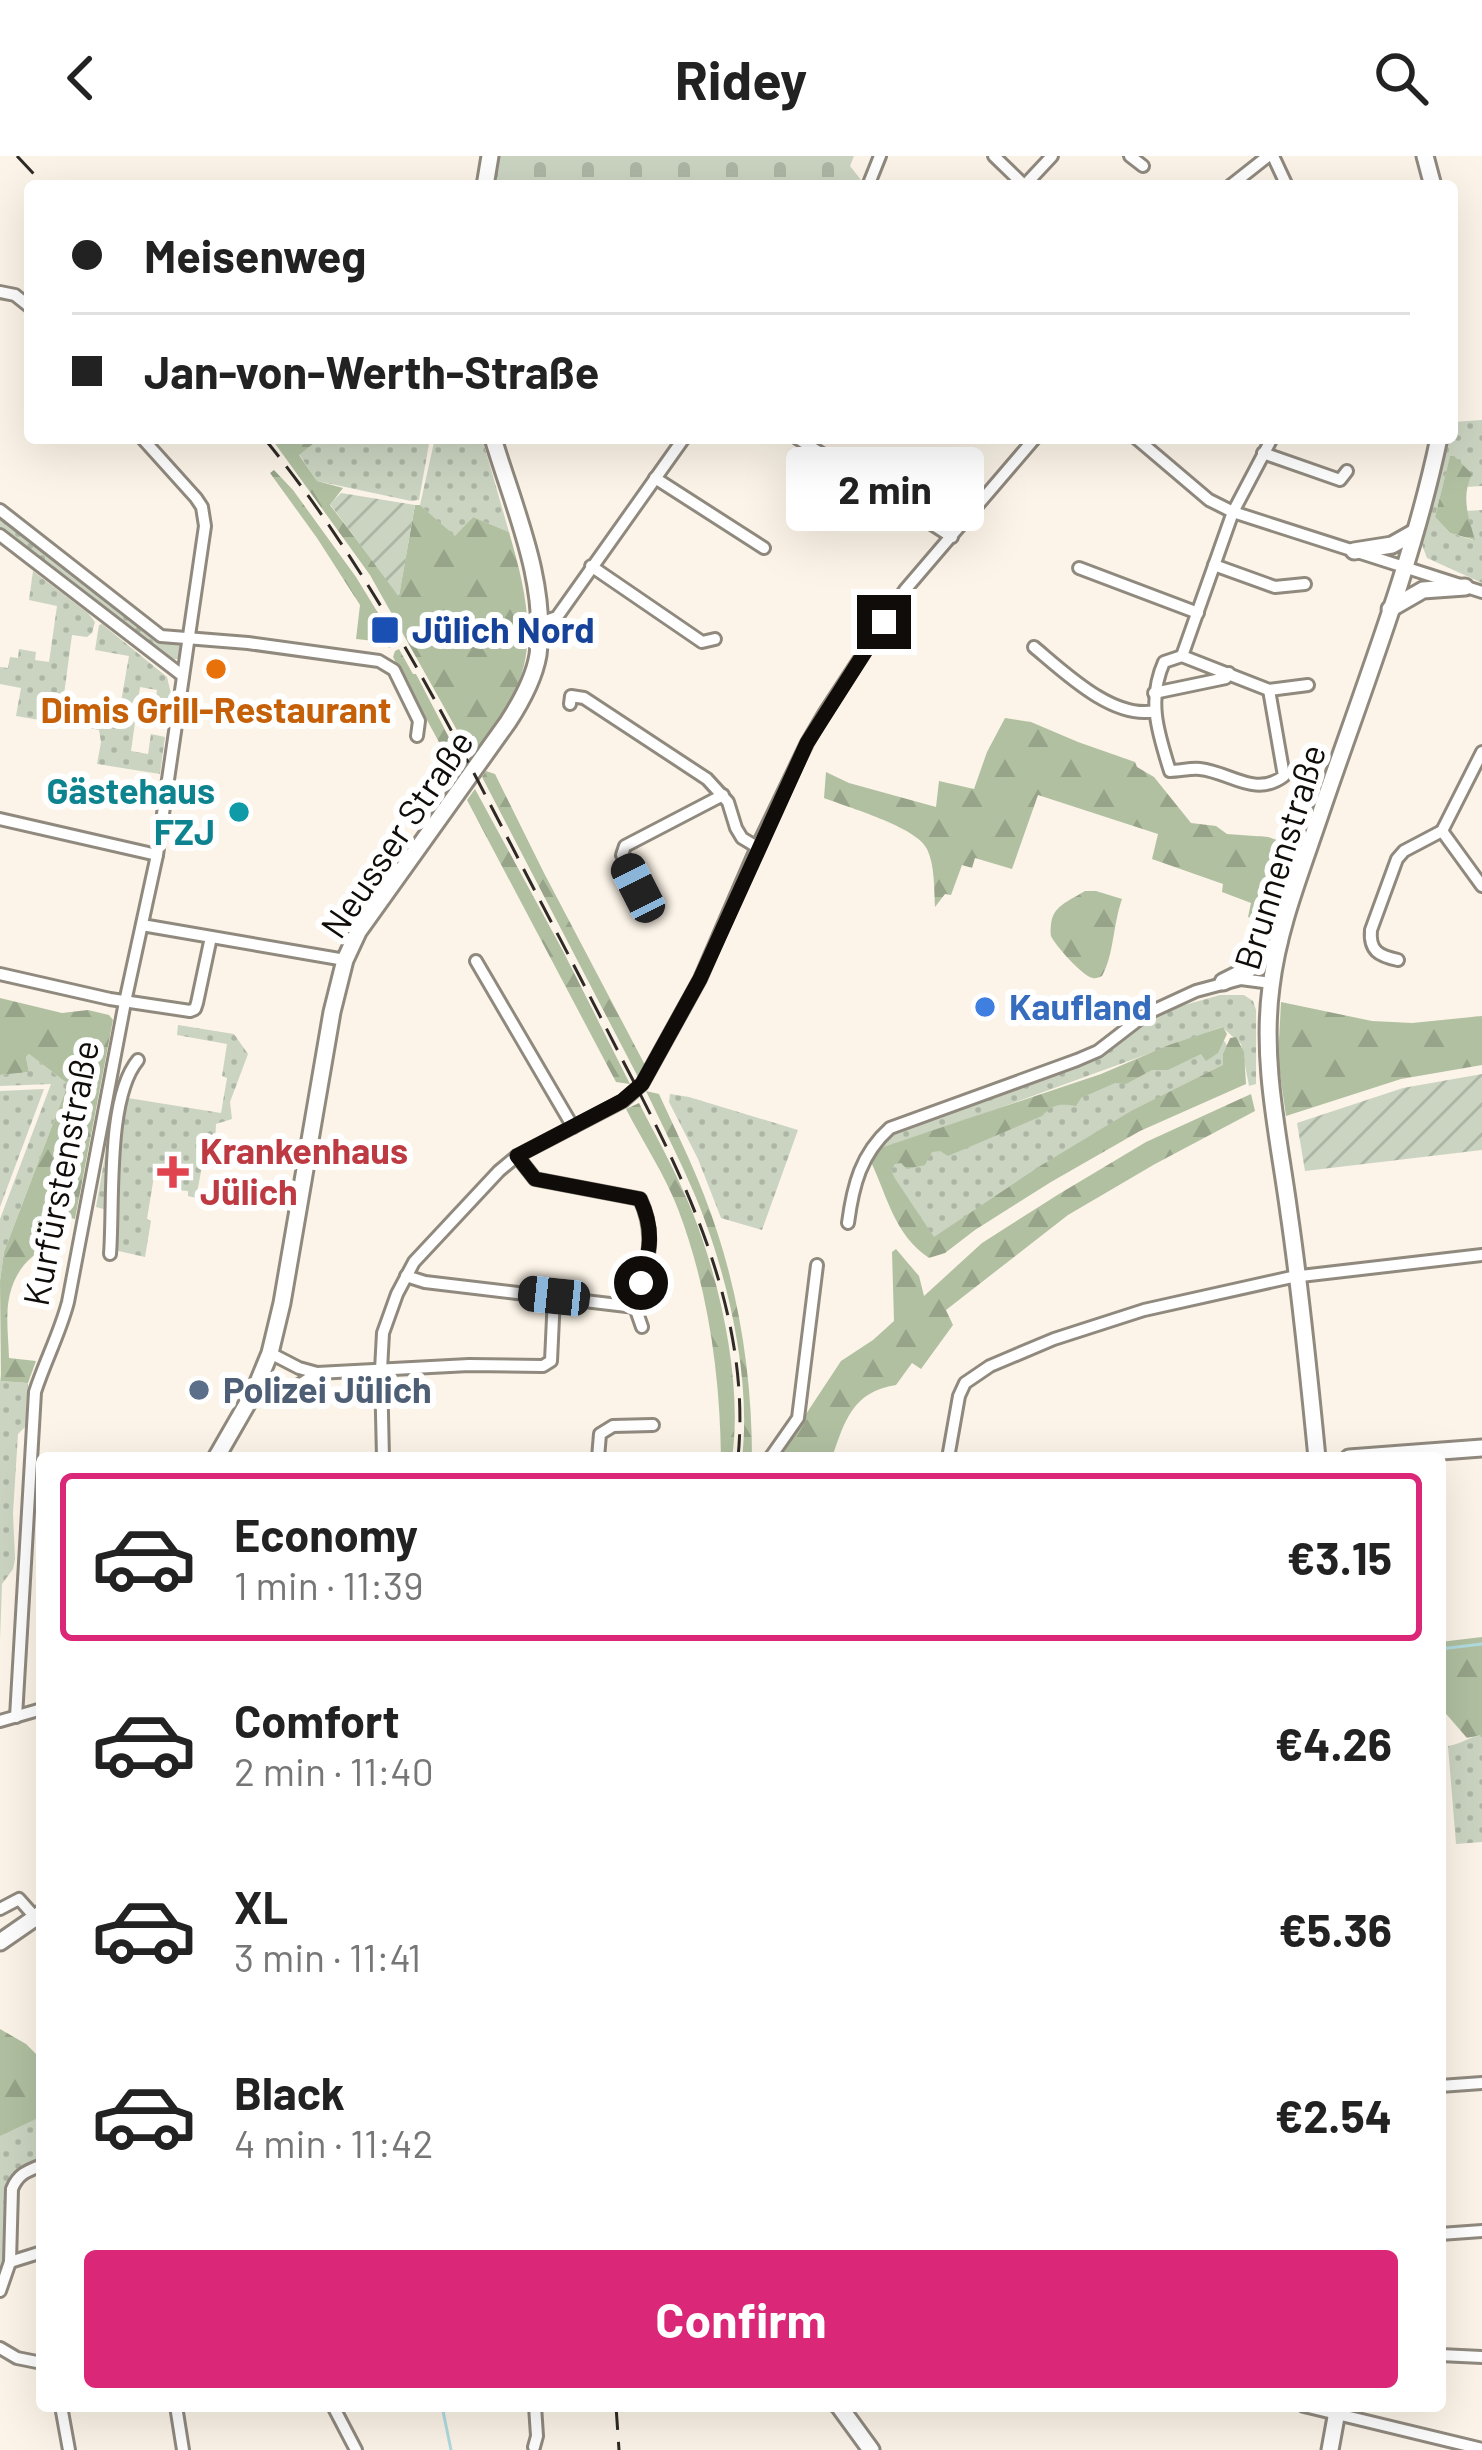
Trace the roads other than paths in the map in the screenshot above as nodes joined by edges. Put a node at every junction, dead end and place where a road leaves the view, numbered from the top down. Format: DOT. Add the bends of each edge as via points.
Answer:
graph roads {
  1 [pos="994,156"];
  2 [pos="1052,156"];
  3 [pos="1130,156"];
  4 [pos="1264,157"];
  5 [pos="1143,166"];
  6 [pos="1018,180"];
  7 [pos="1030,180"];
  8 [pos="1237,180"];
  9 [pos="147,444"];
  10 [pos="495,444"];
  11 [pos="680,444"];
  12 [pos="806,444"];
  13 [pos="1030,444"];
  14 [pos="1143,444"];
  15 [pos="1268,444"];
  16 [pos="1437,444"];
  17 [pos="1263,453"];
  18 [pos="1348,471"];
  19 [pos="655,478"];
  20 [pos="0,510"];
  21 [pos="1233,512"];
  22 [pos="1415,532"];
  23 [pos="0,535"];
  24 [pos="952,537"];
  25 [pos="764,548"];
  26 [pos="1354,551"];
  27 [pos="1214,565"];
  28 [pos="591,566"];
  29 [pos="1404,567"];
  30 [pos="1079,568"];
  31 [pos="1305,584"];
  32 [pos="1465,586"];
  33 [pos="1482,592"];
  34 [pos="1390,609"];
  35 [pos="1198,613"];
  36 [pos="540,623"];
  37 [pos="189,637"];
  38 [pos="715,640"];
  39 [pos="1034,647"];
  40 [pos="1182,656"];
  41 [pos="1228,674"];
  42 [pos="184,676"];
  43 [pos="1308,685"];
  44 [pos="1269,690"];
  45 [pos="1154,693"];
  46 [pos="570,704"];
  47 [pos="1155,711"];
  48 [pos="417,736"];
  49 [pos="1482,752"];
  50 [pos="723,795"];
  51 [pos="0,819"];
  52 [pos="1442,831"];
  53 [pos="758,848"];
  54 [pos="157,855"];
  55 [pos="1482,886"];
  56 [pos="638,888"];
  57 [pos="142,926"];
  58 [pos="211,937"];
  59 [pos="1279,942"];
  60 [pos="345,960"];
  61 [pos="1398,960"];
  62 [pos="476,961"];
  63 [pos="0,974"];
  64 [pos="1223,982"];
  65 [pos="1271,983"];
  66 [pos="125,1002"];
  67 [pos="138,1060"];
  68 [pos="573,1126"];
  69 [pos="517,1156"];
  70 [pos="848,1223"];
  71 [pos="110,1254"];
  72 [pos="1482,1255"];
  73 [pos="817,1265"];
  74 [pos="406,1276"];
  75 [pos="1298,1276"];
  76 [pos="554,1296"];
  77 [pos="635,1306"];
  78 [pos="642,1327"];
  79 [pos="270,1352"];
  80 [pos="381,1370"];
  81 [pos="317,1373"];
  82 [pos="254,1392"];
  83 [pos="653,1425"];
  84 [pos="1482,1448"];
  85 [pos="219,1452"];
  86 [pos="383,1452"];
  87 [pos="598,1452"];
  88 [pos="774,1452"];
  89 [pos="949,1452"];
  90 [pos="1316,1452"];
  91 [pos="1428,1452"];
  92 [pos="36,1564"];
  93 [pos="24,1565"];
  94 [pos="36,1711"];
  95 [pos="16,1717"];
  96 [pos="0,1721"];
  97 [pos="0,1909"];
  98 [pos="36,1915"];
  99 [pos="36,1917"];
  100 [pos="0,1942"];
  101 [pos="1482,2083"];
  102 [pos="1446,2086"];
  103 [pos="36,2167"];
  104 [pos="1482,2231"];
  105 [pos="1446,2234"];
  106 [pos="36,2254"];
  107 [pos="10,2262"];
  108 [pos="0,2291"];
  109 [pos="0,2348"];
  110 [pos="1446,2355"];
  111 [pos="1482,2357"];
  112 [pos="36,2362"];
  113 [pos="62,2412"];
  114 [pos="177,2412"];
  115 [pos="336,2412"];
  116 [pos="535,2412"];
  117 [pos="843,2412"];
  118 [pos="1337,2412"];
  119 [pos="1344,2412"];
  120 [pos="534,2449"];
  121 [pos="1480,2449"];
  122 [pos="69,2450"];
  123 [pos="183,2450"];
  124 [pos="356,2450"];
  125 [pos="871,2450"];
  126 [pos="1330,2450"];
  1 -- 6 [label="street"];
  2 -- 7 [label="street"];
  3 -- 5 [label="street"];
  4 -- 8 [label="street"];
  9 -- 37 [label="street, Kurfürstenstraße" via="196,498 205,520"];
  10 -- 36 [label="main road, Neusser Straße"];
  11 -- 19 [label="street"];
  12 -- 24 [label="street"];
  13 -- 24 [label="street"];
  14 -- 21 [label="street"];
  15 -- 17 [label="street"];
  16 -- 22 [label="main road, Brunnenstraße"];
  17 -- 18 [label="street" via="1340,480"];
  17 -- 21 [label="street"];
  19 -- 25 [label="street"];
  19 -- 28 [label="street"];
  20 -- 37 [label="street" via="161,636"];
  21 -- 26 [label="street"];
  21 -- 27 [label="street"];
  22 -- 26 [label="main road"];
  22 -- 29 [label="main road, Brunnenstraße"];
  23 -- 42 [label="street"];
  24 -- 53 [label="street" via="905,590 830,705"];
  26 -- 29 [label="street"];
  27 -- 31 [label="street" via="1275,587"];
  27 -- 35 [label="street"];
  28 -- 36 [label="street" via="557,617"];
  28 -- 38 [label="street" via="702,642"];
  29 -- 32 [label="street"];
  29 -- 34 [label="main road, Brunnenstraße"];
  30 -- 35 [label="street"];
  32 -- 33 [label="street"];
  32 -- 34 [label="main road" via="1423,590"];
  34 -- 59 [label="main road, Brunnenstraße"];
  35 -- 40 [label="street"];
  36 -- 60 [label="main road, Neusser Straße" via="524,696"];
  37 -- 42 [label="street, Kurfürstenstraße"];
  37 -- 48 [label="street" via="389,665 418,721"];
  39 -- 47 [label="street" via="1089,694"];
  40 -- 41 [label="street"];
  40 -- 45 [label="street" via="1164,662"];
  41 -- 44 [label="street"];
  41 -- 45 [label="street"];
  42 -- 54 [label="street, Kurfürstenstraße"];
  43 -- 44 [label="street"];
  44 -- 47 [label="street" via="1284,776 1258,786 1207,770 1170,771"];
  45 -- 47 [label="street"];
  46 -- 50 [label="street" via="571,696 584,698"];
  49 -- 52 [label="street"];
  50 -- 53 [label="street" via="742,838"];
  50 -- 56 [label="street" via="625,846"];
  51 -- 54 [label="street"];
  52 -- 55 [label="street"];
  52 -- 61 [label="street" via="1397,860 1371,930 1375,952"];
  53 -- 68 [label="street" via="642,1084"];
  54 -- 57 [label="street, Kurfürstenstraße"];
  57 -- 58 [label="street"];
  57 -- 66 [label="street, Kurfürstenstraße"];
  58 -- 60 [label="street"];
  58 -- 66 [label="street" via="195,1009"];
  59 -- 64 [label="main road"];
  59 -- 65 [label="main road, Brunnenstraße"];
  60 -- 79 [label="main road, Neusser Straße"];
  62 -- 68 [label="street"];
  63 -- 66 [label="street"];
  64 -- 65 [label="street"];
  64 -- 70 [label="street" via="1146,1014 1077,1060 890,1128 863,1159"];
  65 -- 75 [label="main road, Brunnenstraße" via="1271,1098"];
  66 -- 93 [label="street, Kurfürstenstraße" via="68,1302 35,1392"];
  67 -- 71 [label="street" via="128,1072 115,1144"];
  68 -- 69 [label="street"];
  69 -- 74 [label="street"];
  69 -- 77 [label="street" via="535,1179 640,1199 651,1221"];
  72 -- 75 [label="street"];
  73 -- 88 [label="street" via="798,1418"];
  74 -- 76 [label="street"];
  74 -- 80 [label="street" via="388,1315"];
  75 -- 89 [label="street" via="1144,1310 990,1366 965,1382"];
  75 -- 90 [label="main road, Brunnenstraße"];
  76 -- 77 [label="street"];
  76 -- 80 [label="street" via="551,1361 543,1366"];
  77 -- 78 [label="street"];
  79 -- 81 [label="street"];
  79 -- 82 [label="main road, Neusser Straße"];
  80 -- 81 [label="street"];
  80 -- 86 [label="street"];
  81 -- 82 [label="street" via="289,1393"];
  82 -- 85 [label="main road, Neusser Straße"];
  83 -- 87 [label="street" via="613,1426 599,1434"];
  84 -- 91 [label="main road"];
  92 -- 93 [label="street"];
  93 -- 95 [label="street, Kurfürstenstraße"];
  94 -- 95 [label="street"];
  95 -- 96 [label="street"];
  97 -- 98 [label="street" via="19,1899"];
  99 -- 100 [label="main road"];
  101 -- 102 [label="street"];
  103 -- 107 [label="street" via="12,2189"];
  104 -- 105 [label="street"];
  106 -- 107 [label="street"];
  107 -- 108 [label="street"];
  109 -- 112 [label="street"];
  110 -- 111 [label="street"];
  113 -- 122 [label="street"];
  114 -- 123 [label="street"];
  115 -- 124 [label="street"];
  116 -- 120 [label="street"];
  117 -- 125 [label="main road"];
  118 -- 126 [label="main road"];
  119 -- 121 [label="street"];
}
